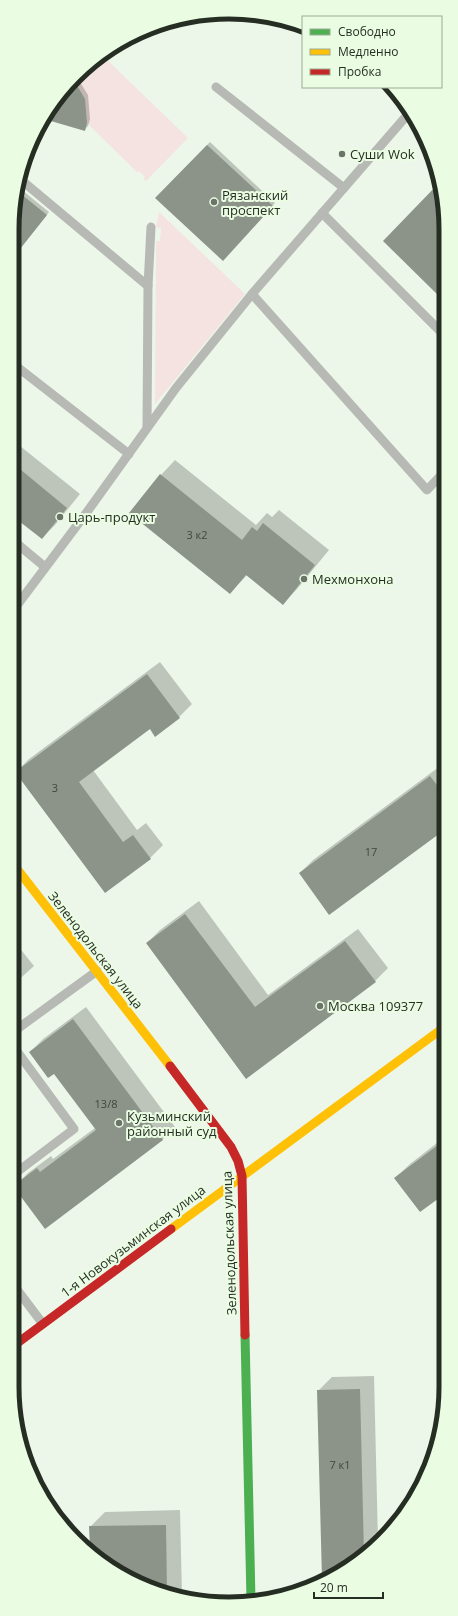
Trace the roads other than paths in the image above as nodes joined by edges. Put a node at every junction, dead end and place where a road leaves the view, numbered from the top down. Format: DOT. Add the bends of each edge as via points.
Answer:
graph roads {
  1 [pos="216,87"];
  2 [pos="406,116"];
  3 [pos="24,183"];
  4 [pos="344,188"];
  5 [pos="322,213"];
  6 [pos="152,227"];
  7 [pos="148,286"];
  8 [pos="252,294"];
  9 [pos="439,330"];
  10 [pos="19,368"];
  11 [pos="147,426"];
  12 [pos="129,454"];
  13 [pos="439,477"];
  14 [pos="19,545"];
  15 [pos="45,567"];
  16 [pos="19,603"];
  17 [pos="19,871"];
  18 [pos="97,970"];
  19 [pos="19,1028"];
  20 [pos="439,1031"];
  21 [pos="19,1054"];
  22 [pos="19,1170"];
  23 [pos="242,1176"];
  24 [pos="19,1292"];
  25 [pos="43,1324"];
  26 [pos="19,1342"];
  27 [pos="250,1596"];
  1 -- 4 [label="lane"];
  2 -- 4 [label="lane"];
  3 -- 7 [label="lane"];
  4 -- 5 [label="lane"];
  5 -- 8 [label="lane"];
  5 -- 9 [label="lane"];
  6 -- 7 [label="lane"];
  7 -- 11 [label="lane"];
  8 -- 11 [label="lane"];
  8 -- 13 [label="lane" via="427,490"];
  10 -- 12 [label="lane"];
  11 -- 12 [label="lane"];
  12 -- 15 [label="lane"];
  14 -- 15 [label="lane"];
  15 -- 16 [label="lane"];
  17 -- 18 [label="street, Зеленодольская улица"];
  18 -- 19 [label="lane"];
  18 -- 23 [label="street, Зеленодольская улица" via="231,1147"];
  20 -- 23 [label="street, 1-я Новокузьминская улица"];
  21 -- 22 [label="lane" via="74,1129"];
  23 -- 25 [label="street, 1-я Новокузьминская улица"];
  23 -- 27 [label="street, Зеленодольская улица"];
  24 -- 25 [label="lane"];
  25 -- 26 [label="street, 1-я Новокузьминская улица"];
}
